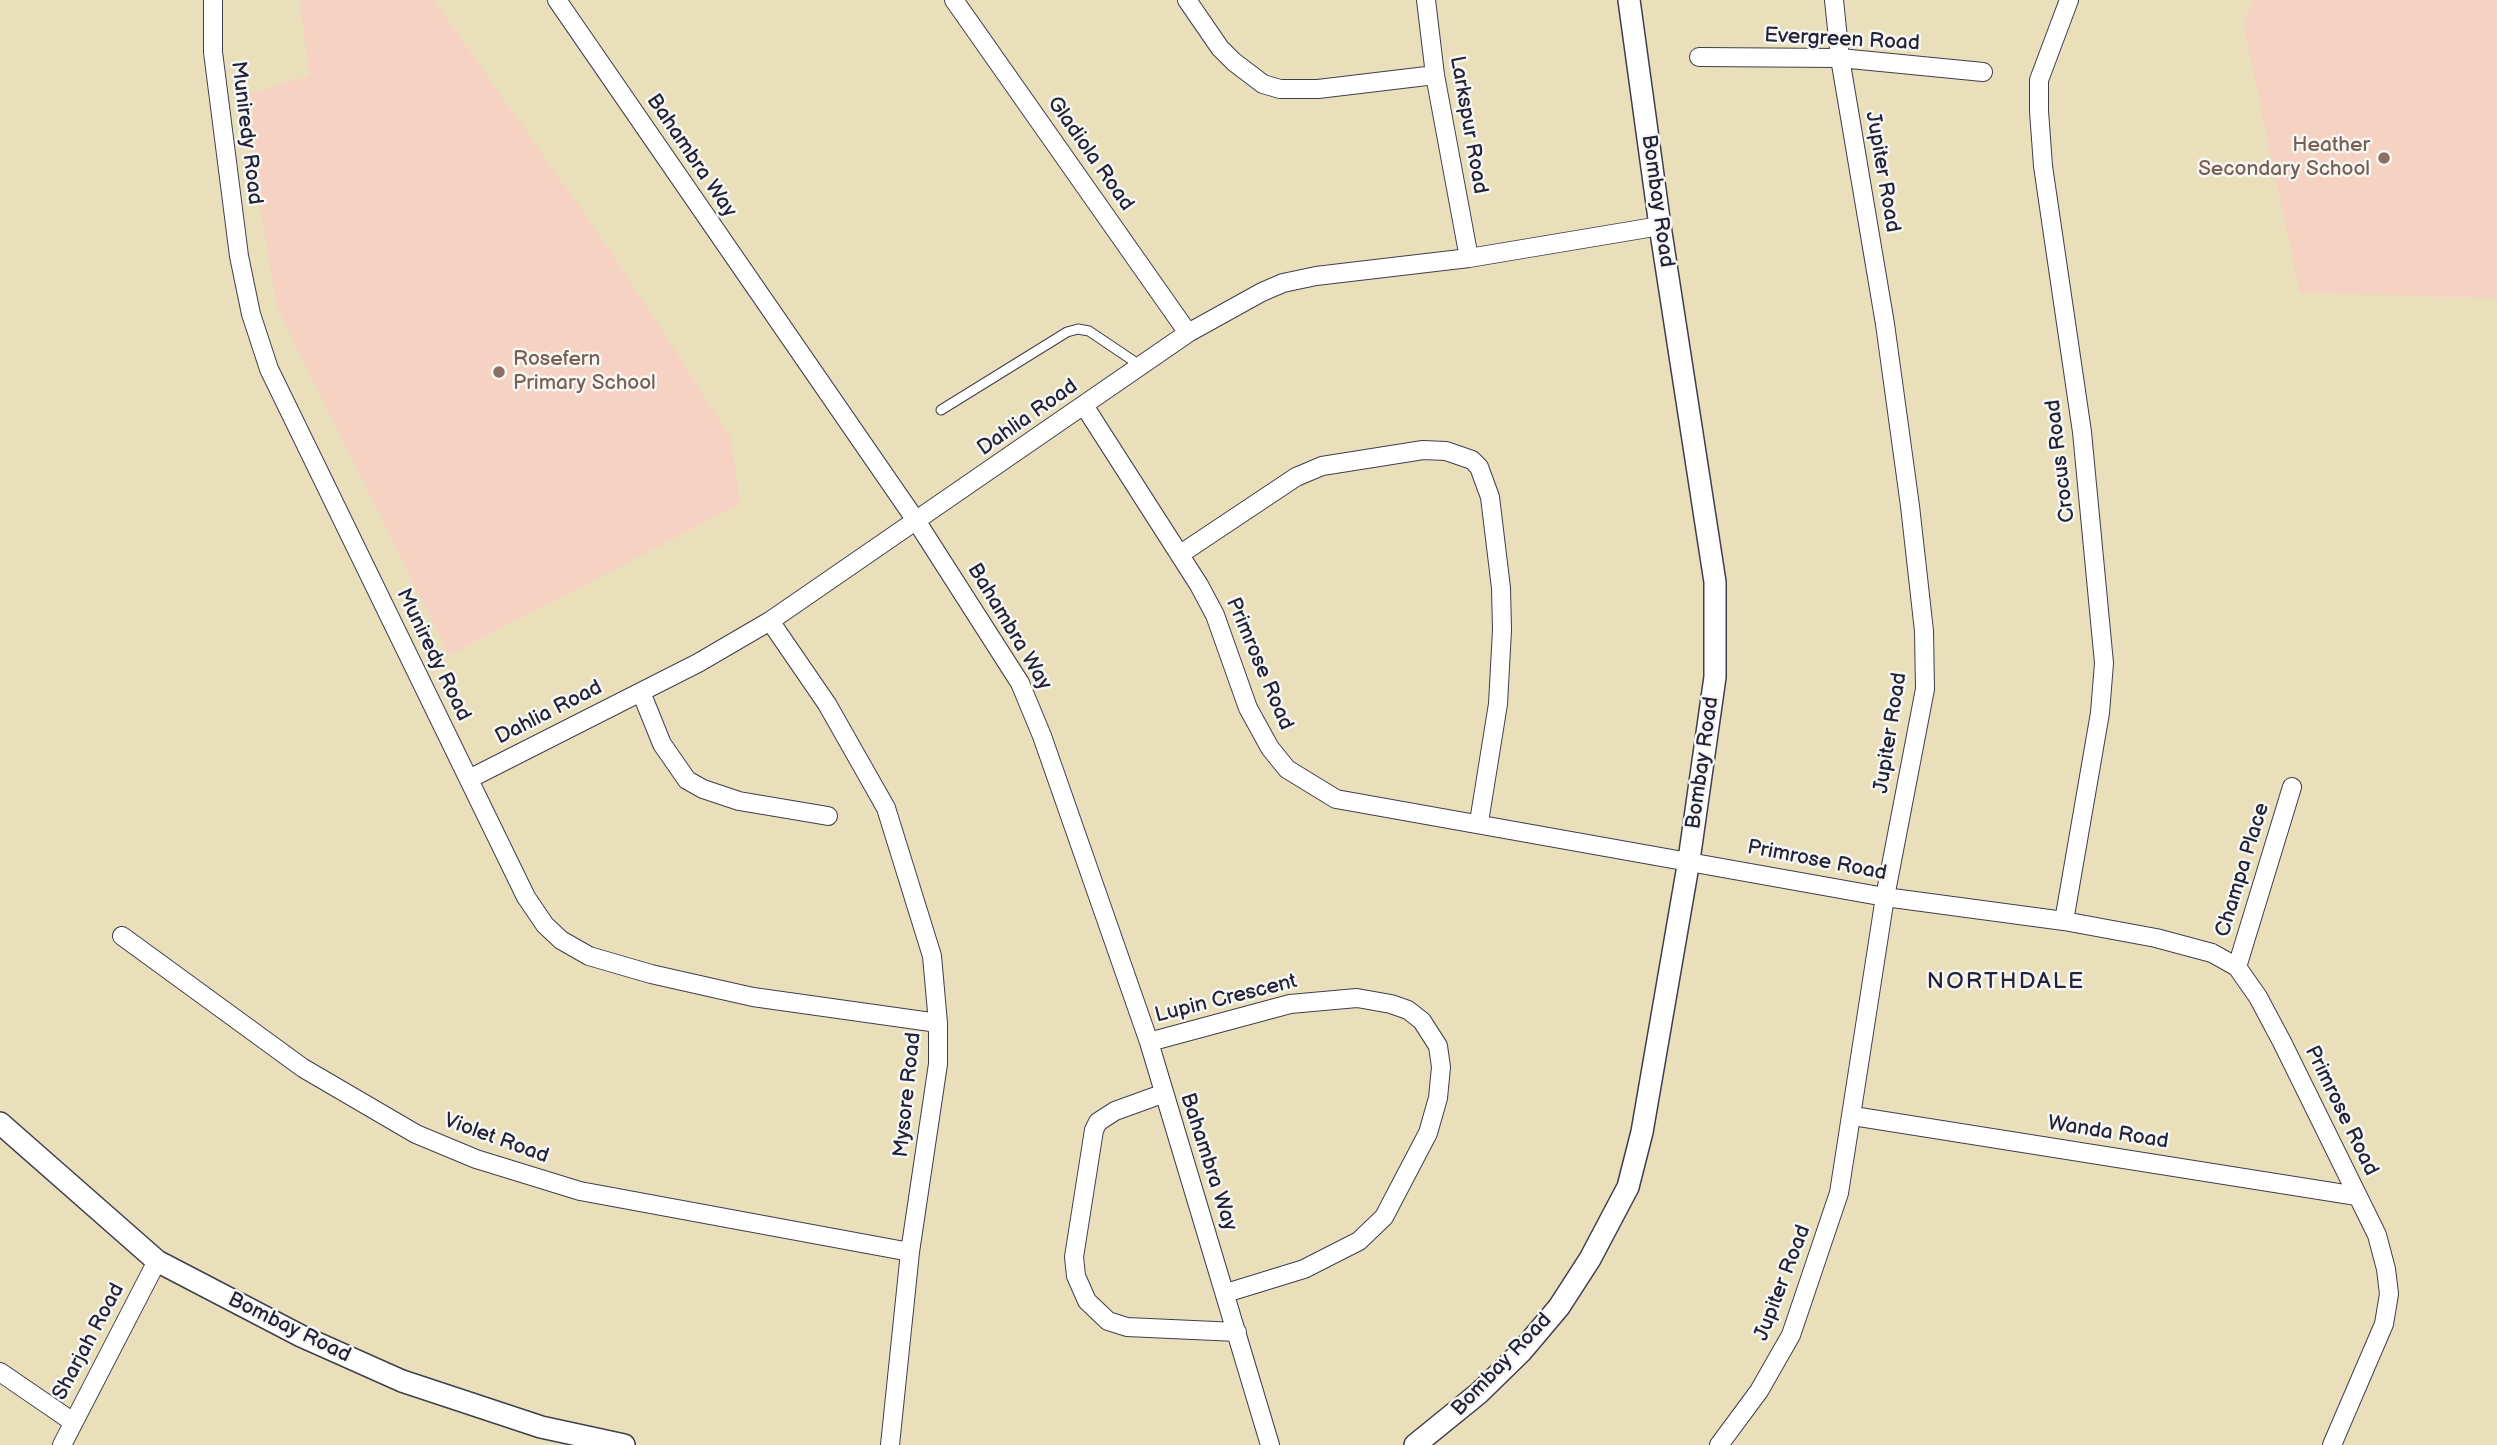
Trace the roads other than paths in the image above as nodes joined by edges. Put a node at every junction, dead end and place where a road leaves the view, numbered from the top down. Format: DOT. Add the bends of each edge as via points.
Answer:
graph roads {
  1 [pos="557,0"];
  2 [pos="954,0"];
  3 [pos="1426,0"];
  4 [pos="1629,0"];
  5 [pos="1834,0"];
  6 [pos="2069,0"];
  7 [pos="213,2"];
  8 [pos="1193,2"];
  9 [pos="1699,58"];
  10 [pos="1840,58"];
  11 [pos="1983,72"];
  12 [pos="1435,75"];
  13 [pos="1660,226"];
  14 [pos="1469,258"];
  15 [pos="1188,333"];
  16 [pos="1142,366"];
  17 [pos="1085,407"];
  18 [pos="941,410"];
  19 [pos="917,522"];
  20 [pos="1182,553"];
  21 [pos="770,621"];
  22 [pos="641,692"];
  23 [pos="469,779"];
  24 [pos="2292,787"];
  25 [pos="828,816"];
  26 [pos="1479,822"];
  27 [pos="1689,860"];
  28 [pos="1885,897"];
  29 [pos="2064,921"];
  30 [pos="122,936"];
  31 [pos="2237,967"];
  32 [pos="938,1023"];
  33 [pos="1149,1042"];
  34 [pos="1162,1094"];
  35 [pos="1853,1116"];
  36 [pos="0,1123"];
  37 [pos="2357,1196"];
  38 [pos="910,1252"];
  39 [pos="157,1261"];
  40 [pos="1226,1293"];
  41 [pos="1237,1332"];
  42 [pos="0,1372"];
  43 [pos="73,1422"];
  44 [pos="62,1445"];
  45 [pos="624,1445"];
  46 [pos="890,1445"];
  47 [pos="1270,1445"];
  48 [pos="1415,1445"];
  49 [pos="1719,1445"];
  50 [pos="2332,1445"];
  1 -- 19 [label="street, Bahambra Way"];
  2 -- 15 [label="street, Gladiola Road"];
  3 -- 12 [label="street, Larkspur Road"];
  4 -- 13 [label="street, Bombay Road"];
  5 -- 10 [label="street, Jupiter Road"];
  6 -- 29 [label="street, Crocus Road" via="2039,79 2039,111 2082,432 2104,663 2100,713"];
  7 -- 23 [label="street, Muniredy Road" via="213,52 239,256 269,369"];
  8 -- 12 [label="street" via="1234,62 1263,84 1318,89"];
  9 -- 10 [label="street, Evergreen Road"];
  10 -- 11 [label="street, Evergreen Road"];
  10 -- 28 [label="street, Jupiter Road" via="1885,324 1924,631 1925,689"];
  12 -- 14 [label="street, Larkspur Road"];
  13 -- 14 [label="street, Dahlia Road"];
  13 -- 27 [label="street, Bombay Road" via="1715,582 1716,677"];
  14 -- 15 [label="street, Dahlia Road" via="1283,283"];
  15 -- 16 [label="street, Dahlia Road"];
  16 -- 17 [label="street, Dahlia Road"];
  16 -- 18 [label="lane" via="1089,331 1078,329"];
  17 -- 19 [label="street, Dahlia Road"];
  17 -- 20 [label="street, Primrose Road"];
  19 -- 21 [label="street, Dahlia Road"];
  19 -- 33 [label="street, Bahambra Way" via="1020,683"];
  20 -- 26 [label="street, Primrose Road" via="1214,615 1248,708 1287,769 1336,799"];
  20 -- 26 [label="street" via="1296,477 1322,466 1423,450 1446,451 1472,460 1490,497 1502,620 1497,704"];
  21 -- 22 [label="street, Dahlia Road"];
  21 -- 32 [label="street, Mysore Road" via="827,704 886,808 932,956"];
  22 -- 23 [label="street, Dahlia Road"];
  22 -- 25 [label="street" via="662,744 687,780 739,800"];
  23 -- 32 [label="street, Muniredy Road" via="526,897 561,940 589,956 753,996"];
  24 -- 31 [label="street, Champa Place"];
  26 -- 27 [label="street, Primrose Road"];
  27 -- 28 [label="street, Primrose Road"];
  27 -- 48 [label="street, Bombay Road" via="1642,1132 1628,1187 1559,1307 1479,1393"];
  28 -- 29 [label="street, Primrose Road"];
  28 -- 35 [label="street, Jupiter Road"];
  29 -- 31 [label="street, Primrose Road" via="2185,945"];
  30 -- 38 [label="street, Violet Road" via="303,1068 416,1134 476,1159 580,1191"];
  31 -- 37 [label="street, Primrose Road" via="2282,1042"];
  32 -- 38 [label="street, Mysore Road" via="938,1064"];
  33 -- 34 [label="street, Bahambra Way"];
  33 -- 40 [label="street, Lupin Crescent" via="1290,1004 1357,999 1408,1010 1422,1021 1438,1046 1438,1098 1428,1133 1384,1217 1359,1241 1304,1269"];
  34 -- 40 [label="street, Bahambra Way"];
  34 -- 41 [label="street" via="1115,1111 1094,1130 1074,1257 1081,1290 1095,1312 1127,1327"];
  35 -- 37 [label="street, Wanda Road"];
  35 -- 49 [label="street, Jupiter Road" via="1839,1193 1791,1335 1759,1391"];
  36 -- 39 [label="street, Bombay Road"];
  37 -- 50 [label="street, Primrose Road" via="2377,1234 2389,1294 2372,1356"];
  38 -- 46 [label="street, Mysore Road"];
  39 -- 43 [label="street, Sharjah Road"];
  39 -- 45 [label="street, Bombay Road" via="301,1336 402,1381 541,1427"];
  40 -- 41 [label="street, Bahambra Way"];
  41 -- 47 [label="street, Bahambra Way"];
  42 -- 43 [label="street"];
  43 -- 44 [label="street, Sharjah Road"];
}
